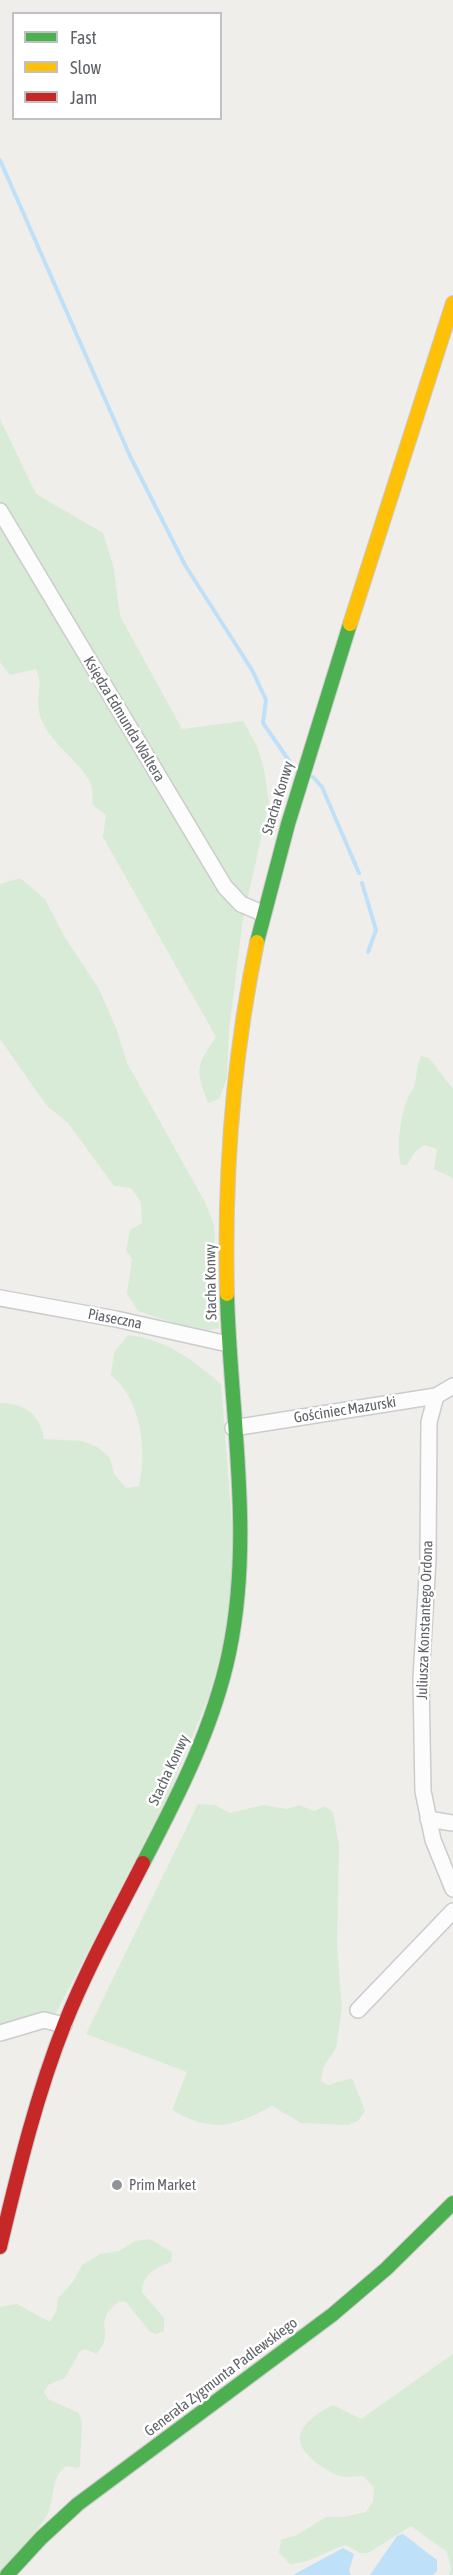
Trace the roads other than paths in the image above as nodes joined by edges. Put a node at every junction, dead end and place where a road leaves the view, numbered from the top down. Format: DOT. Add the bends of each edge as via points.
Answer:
graph roads {
  1 [pos="453,303"];
  2 [pos="0,511"];
  3 [pos="262,914"];
  4 [pos="0,1298"];
  5 [pos="228,1344"];
  6 [pos="453,1386"];
  7 [pos="436,1396"];
  8 [pos="234,1428"];
  9 [pos="428,1819"];
  10 [pos="453,1823"];
  11 [pos="453,1889"];
  12 [pos="453,1911"];
  13 [pos="358,2010"];
  14 [pos="64,2025"];
  15 [pos="0,2032"];
  16 [pos="453,2203"];
  17 [pos="0,2247"];
  18 [pos="7,2575"];
  1 -- 3 [label="main road, Stacha Konwy" via="297,791"];
  2 -- 3 [label="street, Księdza Edmunda Waltera" via="225,886 241,903"];
  3 -- 5 [label="main road, Stacha Konwy" via="245,995 233,1097 226,1227"];
  4 -- 5 [label="street, Piaseczna"];
  5 -- 8 [label="main road, Stacha Konwy"];
  6 -- 7 [label="street, Gościniec Mazurski"];
  7 -- 8 [label="street, Gościniec Mazurski"];
  7 -- 9 [label="street, Juliusza Konstantego Ordona" via="429,1422 428,1559 421,1679 423,1791"];
  8 -- 14 [label="main road, Stacha Konwy" via="239,1573 236,1610 218,1696 191,1766"];
  9 -- 10 [label="street"];
  9 -- 11 [label="street, Juliusza Konstantego Ordona"];
  12 -- 13 [label="street"];
  14 -- 15 [label="street" via="44,2020"];
  14 -- 17 [label="main road, Stacha Konwy" via="35,2107"];
  16 -- 18 [label="main road, Generała Zygmunta Padlewskiego" via="332,2315 78,2504"];
}
